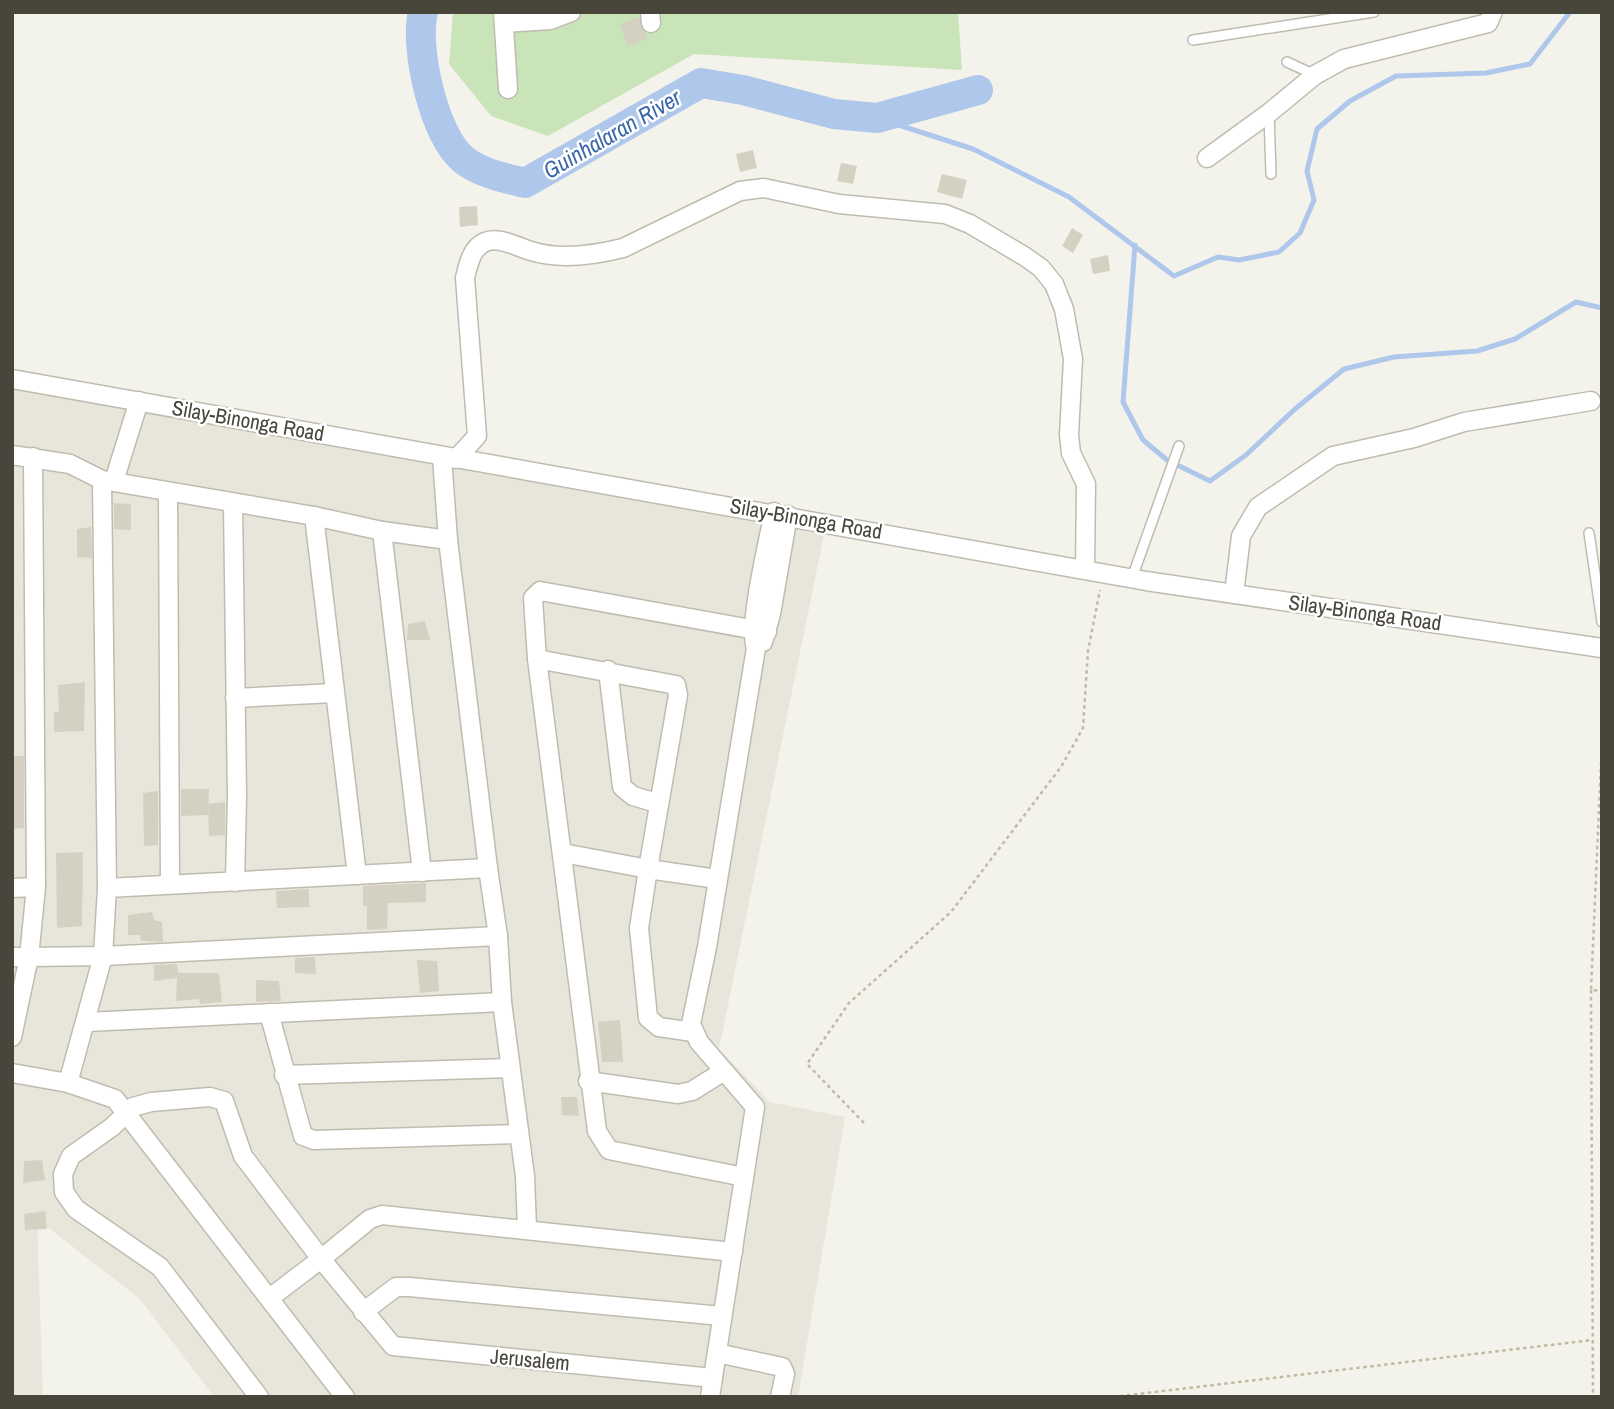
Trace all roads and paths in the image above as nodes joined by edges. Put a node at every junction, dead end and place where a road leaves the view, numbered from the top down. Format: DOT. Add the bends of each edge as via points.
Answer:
graph roads {
  1 [pos="571,12"];
  2 [pos="1374,12"];
  3 [pos="1493,12"];
  4 [pos="504,18"];
  5 [pos="1193,40"];
  6 [pos="1287,62"];
  7 [pos="1315,75"];
  8 [pos="508,89"];
  9 [pos="1269,113"];
  10 [pos="1207,158"];
  11 [pos="1270,174"];
  12 [pos="12,379"];
  13 [pos="139,401"];
  14 [pos="1591,401"];
  15 [pos="1178,449"];
  16 [pos="12,455"];
  17 [pos="33,457"];
  18 [pos="449,458"];
  19 [pos="108,480"];
  20 [pos="168,492"];
  21 [pos="233,503"];
  22 [pos="781,513"];
  23 [pos="314,516"];
  24 [pos="382,531"];
  25 [pos="1589,533"];
  26 [pos="448,540"];
  27 [pos="1085,569"];
  28 [pos="1103,573"];
  29 [pos="1132,578"];
  30 [pos="1234,594"];
  31 [pos="1602,622"];
  32 [pos="761,631"];
  33 [pos="1602,648"];
  34 [pos="537,659"];
  35 [pos="608,670"];
  36 [pos="334,693"];
  37 [pos="235,698"];
  38 [pos="1602,741"];
  39 [pos="657,803"];
  40 [pos="563,853"];
  41 [pos="488,867"];
  42 [pos="648,869"];
  43 [pos="422,872"];
  44 [pos="357,875"];
  45 [pos="718,879"];
  46 [pos="235,882"];
  47 [pos="170,884"];
  48 [pos="36,887"];
  49 [pos="12,888"];
  50 [pos="107,888"];
  51 [pos="498,936"];
  52 [pos="103,956"];
  53 [pos="20,957"];
  54 [pos="1591,990"];
  55 [pos="1602,991"];
  56 [pos="502,1003"];
  57 [pos="269,1013"];
  58 [pos="87,1023"];
  59 [pos="693,1032"];
  60 [pos="12,1037"];
  61 [pos="510,1068"];
  62 [pos="724,1071"];
  63 [pos="12,1073"];
  64 [pos="284,1075"];
  65 [pos="588,1081"];
  66 [pos="68,1083"];
  67 [pos="125,1113"];
  68 [pos="864,1123"];
  69 [pos="518,1134"];
  70 [pos="744,1177"];
  71 [pos="527,1229"];
  72 [pos="733,1252"];
  73 [pos="321,1259"];
  74 [pos="271,1297"];
  75 [pos="363,1312"];
  76 [pos="722,1316"];
  77 [pos="1592,1340"];
  78 [pos="717,1353"];
  79 [pos="713,1378"];
  80 [pos="259,1397"];
  81 [pos="345,1397"];
  82 [pos="710,1397"];
  83 [pos="780,1397"];
  84 [pos="1113,1397"];
  85 [pos="1593,1397"];
  1 -- 4 [label="street" via="550,20"];
  2 -- 5 [label="lane"];
  3 -- 7 [label="street" via="1489,23 1344,59"];
  4 -- 8 [label="street"];
  6 -- 7 [label="lane"];
  7 -- 9 [label="street"];
  9 -- 10 [label="street"];
  9 -- 11 [label="lane"];
  12 -- 13 [label="street, Silay-Binonga Road"];
  13 -- 18 [label="street, Silay-Binonga Road"];
  13 -- 19 [label="street"];
  14 -- 30 [label="street" via="1464,422 1333,456 1258,507 1241,537"];
  15 -- 29 [label="lane"];
  16 -- 17 [label="street"];
  17 -- 19 [label="street" via="71,464"];
  17 -- 48 [label="street"];
  18 -- 22 [label="street, Silay-Binonga Road"];
  18 -- 26 [label="street"];
  18 -- 27 [label="street" via="477,436 465,278 469,260 486,241 496,239 549,254 604,253 740,191 764,188 839,204 945,215 970,224 1041,268 1054,284 1073,359 1069,435 1071,453 1086,484"];
  19 -- 20 [label="street"];
  19 -- 50 [label="street"];
  20 -- 21 [label="street"];
  20 -- 47 [label="street"];
  21 -- 23 [label="street"];
  21 -- 37 [label="street"];
  22 -- 27 [label="street, Silay-Binonga Road"];
  22 -- 32 [label="street"];
  23 -- 24 [label="street"];
  23 -- 36 [label="street"];
  24 -- 26 [label="street"];
  24 -- 43 [label="street"];
  25 -- 31 [label="lane"];
  26 -- 41 [label="street"];
  27 -- 28 [label="street, Silay-Binonga Road"];
  28 -- 29 [label="street, Silay-Binonga Road"];
  28 -- 68 [label="path" via="1088,651 1083,728 1060,767 951,912 849,1003 807,1063"];
  29 -- 30 [label="street, Silay-Binonga Road"];
  30 -- 33 [label="street, Silay-Binonga Road"];
  32 -- 34 [label="street" via="540,591 533,598"];
  32 -- 45 [label="street"];
  34 -- 35 [label="street"];
  34 -- 40 [label="street"];
  35 -- 39 [label="street" via="622,787 633,796"];
  35 -- 39 [label="street" via="676,684 678,695"];
  36 -- 37 [label="street"];
  36 -- 44 [label="street"];
  37 -- 46 [label="street"];
  38 -- 54 [label="path"];
  39 -- 42 [label="street"];
  40 -- 42 [label="street"];
  40 -- 65 [label="street"];
  41 -- 43 [label="street"];
  41 -- 51 [label="street"];
  42 -- 45 [label="street"];
  42 -- 59 [label="street" via="639,928 648,1018 659,1027"];
  43 -- 44 [label="street"];
  44 -- 46 [label="street"];
  45 -- 59 [label="street" via="692,1009"];
  46 -- 47 [label="street"];
  47 -- 50 [label="street"];
  48 -- 49 [label="street"];
  48 -- 53 [label="street" via="33,935"];
  50 -- 52 [label="street"];
  51 -- 52 [label="street"];
  51 -- 56 [label="street"];
  52 -- 53 [label="street"];
  52 -- 58 [label="street"];
  53 -- 60 [label="street"];
  54 -- 55 [label="path"];
  54 -- 77 [label="path"];
  56 -- 57 [label="street"];
  56 -- 61 [label="street"];
  57 -- 58 [label="street"];
  57 -- 64 [label="street"];
  58 -- 66 [label="street"];
  59 -- 62 [label="street"];
  61 -- 64 [label="street"];
  61 -- 69 [label="street"];
  62 -- 65 [label="street" via="692,1091 678,1094"];
  62 -- 70 [label="street" via="755,1107"];
  63 -- 66 [label="street"];
  64 -- 69 [label="street" via="303,1136 314,1140"];
  65 -- 70 [label="street" via="597,1131 609,1150"];
  66 -- 67 [label="street" via="115,1099"];
  67 -- 73 [label="street, Jerusalem" via="151,1102 210,1097 224,1101 243,1156"];
  67 -- 74 [label="street"];
  67 -- 80 [label="street" via="71,1156 63,1174 64,1192 76,1209 160,1267"];
  69 -- 71 [label="street"];
  70 -- 72 [label="street"];
  71 -- 72 [label="street"];
  71 -- 73 [label="street" via="382,1215 370,1219"];
  72 -- 76 [label="street"];
  73 -- 74 [label="street"];
  73 -- 75 [label="street, Jerusalem"];
  74 -- 81 [label="street"];
  75 -- 76 [label="street" via="396,1287 409,1287"];
  75 -- 79 [label="street, Jerusalem" via="393,1346"];
  76 -- 78 [label="street"];
  77 -- 84 [label="path"];
  77 -- 85 [label="path"];
  78 -- 79 [label="street"];
  78 -- 83 [label="street" via="782,1367"];
  79 -- 82 [label="street"];
}
